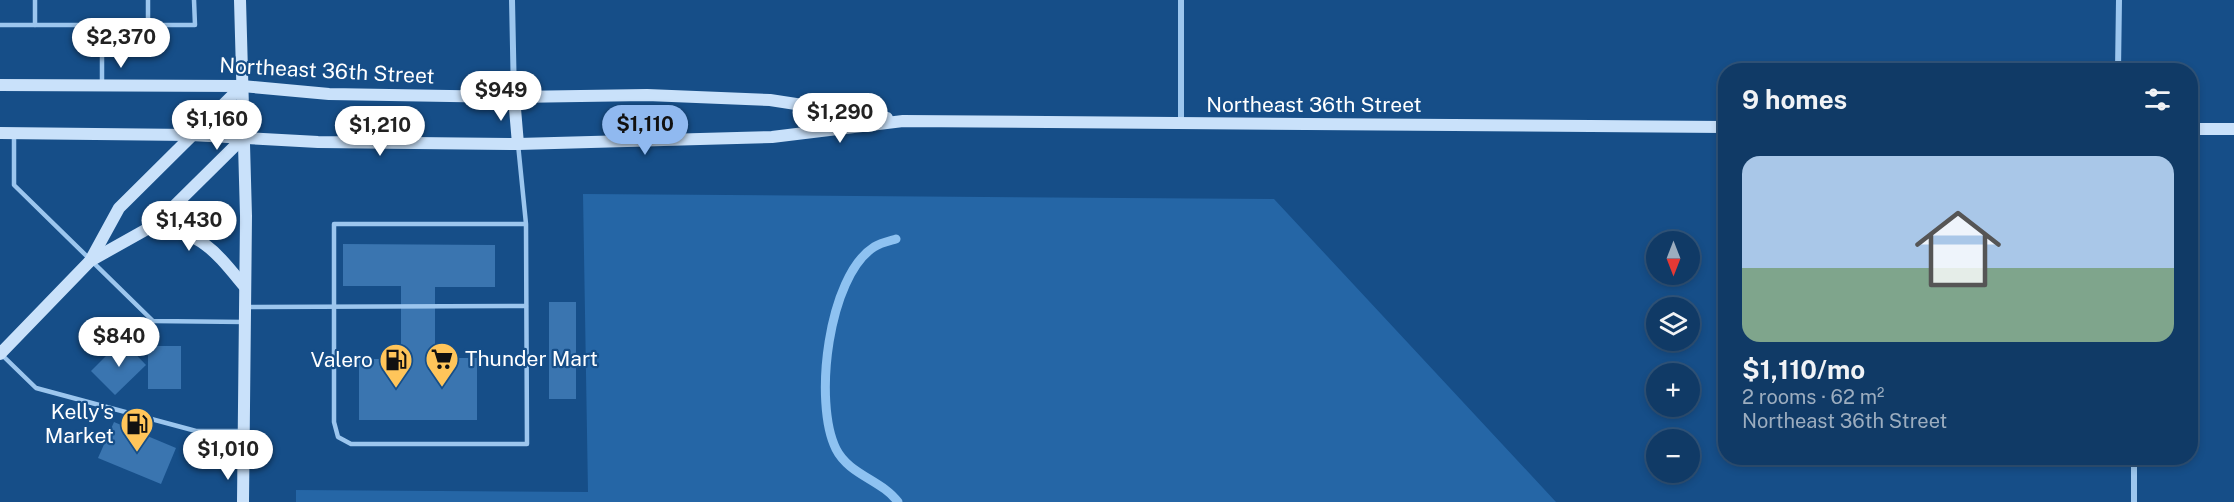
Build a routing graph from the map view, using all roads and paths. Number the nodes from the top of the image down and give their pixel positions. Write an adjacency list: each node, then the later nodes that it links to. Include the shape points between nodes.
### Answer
1 (35, 0): 9 (lane)
2 (148, 0): 11 (lane)
3 (194, 0): 11 (lane, via 195,26)
4 (240, 0): 15 (main road)
5 (512, 0): 16 (street)
6 (1181, 0): 18 (street)
7 (2119, 0): 12 (street)
8 (0, 26): 9 (lane)
9 (35, 26): 10 (lane)
10 (102, 26): 11 (lane); 13 (lane)
11 (148, 26)
12 (2118, 63)
13 (102, 84): 14 (main road, Northeast 36th Street); 15 (main road, Northeast 36th Street)
14 (0, 85)
15 (243, 86): 16 (main road, Northeast 36th Street, via 329,94); 24 (main road); 25 (main road)
16 (514, 97): 17 (main road, Northeast 36th Street, via 647,95 770,100); 26 (main road)
17 (903, 121): 18 (main road, Northeast 36th Street); 26 (main road, Northeast 36th Street, via 772,137)
18 (1181, 124): 19 (main road, Northeast 36th Street)
19 (1718, 127)
20 (2198, 129): 21 (main road)
21 (2234, 129)
22 (14, 132): 23 (main road, Northeast 36th Street); 24 (main road, Northeast 36th Street); 29 (lane, via 14,185)
23 (0, 133)
24 (191, 135): 25 (main road, Northeast 36th Street); 29 (main road, via 119,208)
25 (244, 137): 26 (main road, Northeast 36th Street, via 318,142); 27 (main road); 30 (main road)
26 (518, 144): 28 (lane)
27 (156, 224): 29 (main road); 30 (main road, via 180,230 211,246)
28 (526, 224): 31 (lane, via 334,224); 32 (lane)
29 (90, 261): 34 (lane, via 153,321); 35 (main road)
30 (245, 287): 33 (main road)
31 (334, 306): 32 (lane); 32 (lane, via 334,422 338,437 351,444 526,444); 33 (lane)
32 (526, 306)
33 (245, 307): 34 (main road)
34 (245, 322): 36 (main road)
35 (0, 353): 36 (lane, via 36,388 196,431)
36 (244, 431): 38 (main road)
37 (2134, 465): 39 (street)
38 (243, 502)
39 (2134, 502)

